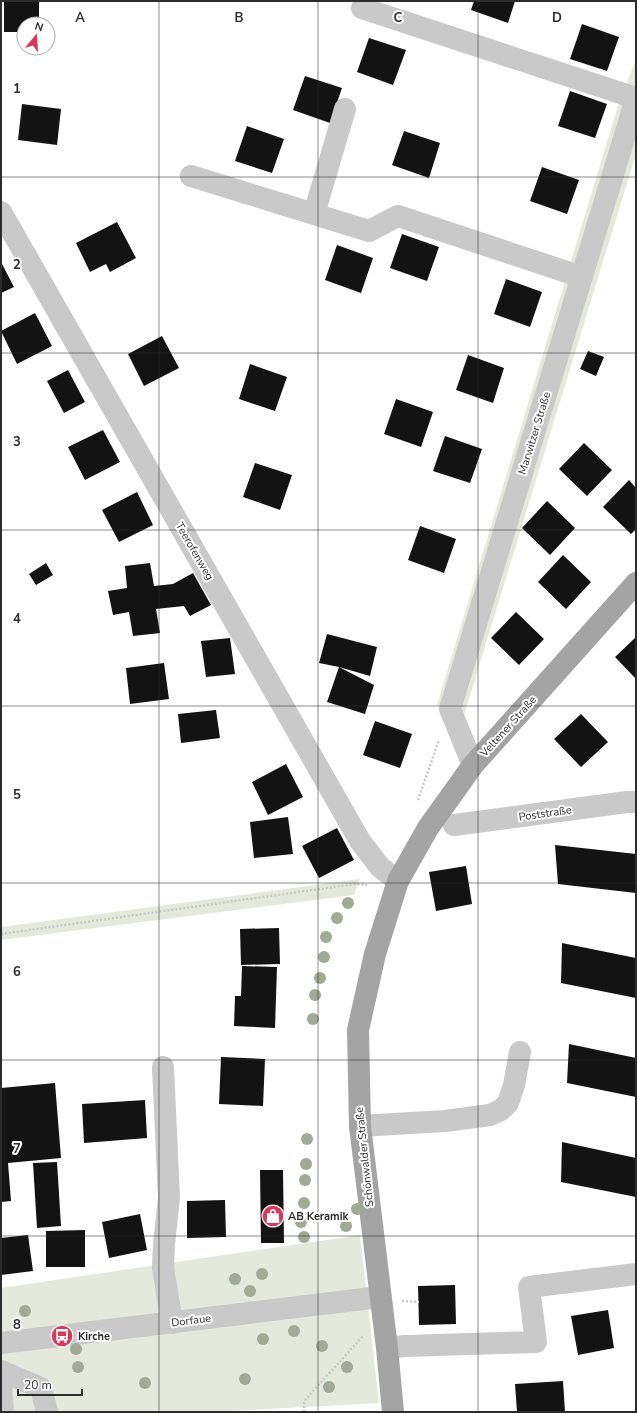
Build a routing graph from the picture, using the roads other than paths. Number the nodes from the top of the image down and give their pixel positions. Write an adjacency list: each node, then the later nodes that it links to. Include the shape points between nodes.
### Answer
1 (362, 8): 2 (street)
2 (636, 98): 7 (street, Marwitzer Straße)
3 (345, 109): 6 (street)
4 (191, 176): 6 (street)
5 (1, 212): 12 (street, Teerofenweg, via 360,841 380,866)
6 (314, 214): 7 (street, via 369,231 398,216)
7 (582, 277): 9 (street, Marwitzer Straße, via 450,709)
8 (636, 583): 9 (main road, Veltener Straße)
9 (473, 765): 12 (main road, Veltener Straße, via 428,828)
10 (636, 802): 11 (street, Poststraße)
11 (454, 825)
12 (398, 881): 15 (main road, Schönwalder Straße, via 375,954 358,1030)
13 (520, 1052): 15 (street, via 508,1104 501,1110 445,1121)
14 (163, 1067): 18 (street, via 169,1198 164,1268)
15 (360, 1126): 17 (main road, Schönwalder Straße)
16 (636, 1274): 20 (street, via 529,1287 536,1342)
17 (380, 1297): 18 (street, Dorfaue); 20 (main road, Schönwalder Straße)
18 (172, 1323): 19 (street, Dorfaue)
19 (1, 1344)
20 (387, 1348): 25 (main road, Schönwalder Straße)
21 (1, 1371): 24 (street, via 41,1388)
22 (1, 1384): 23 (street)
23 (3, 1412)
24 (47, 1412)
25 (393, 1412)

